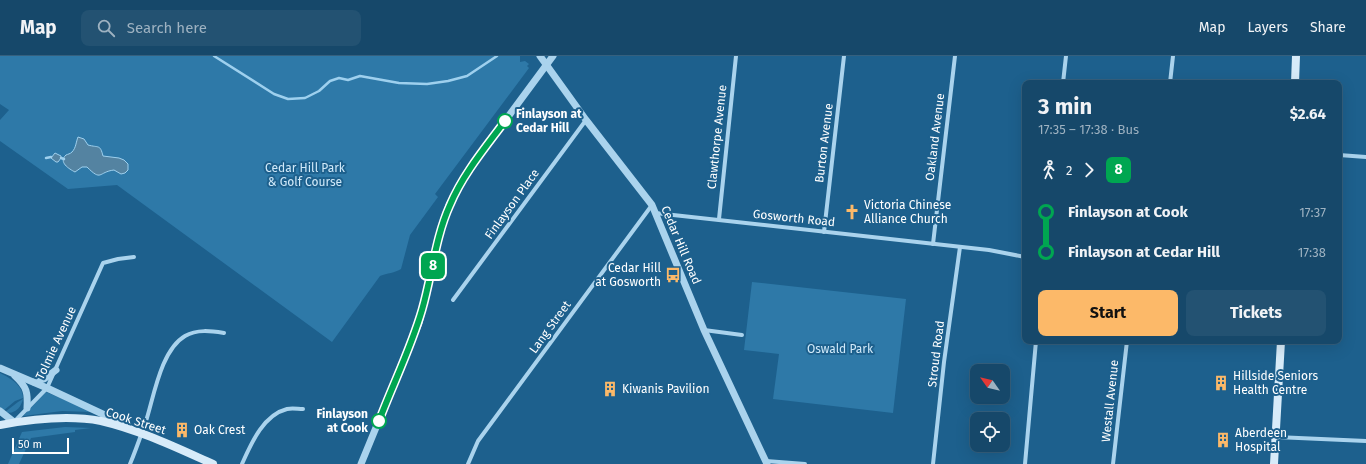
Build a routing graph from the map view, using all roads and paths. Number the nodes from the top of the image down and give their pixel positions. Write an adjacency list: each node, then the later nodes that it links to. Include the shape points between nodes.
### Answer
1 (540, 56): 9 (street, Cedar Hill Road)
2 (553, 56): 9 (street)
3 (736, 56): 18 (street, Clawthorpe Avenue)
4 (844, 56): 19 (street, Burton Avenue)
5 (955, 56): 20 (street, Oakland Avenue)
6 (1066, 56): 10 (street)
7 (1173, 56): 11 (street)
8 (1296, 56): 12 (main road)
9 (546, 65): 13 (street, Cedar Hill Road); 48 (street, via 473,165 450,205 439,236 418,323)
10 (1063, 80)
11 (1170, 80)
12 (1295, 80)
13 (586, 120): 16 (street, Cedar Hill Road); 24 (street, Finlayson Place)
14 (1342, 155): 15 (street)
15 (1366, 156)
16 (652, 205): 17 (street, Cedar Hill Road); 49 (street, Lang Street, via 478,441)
17 (655, 213): 18 (street, Gosworth Road); 25 (street, Cedar Hill Road)
18 (719, 219): 19 (street, Gosworth Road)
19 (824, 232): 20 (street, Gosworth Road)
20 (933, 244): 21 (street, Gosworth Road)
21 (960, 247): 22 (street, Gosworth Road); 51 (street, Stroud Road)
22 (1022, 256)
23 (134, 257): 32 (street, Tolmie Avenue, via 103,263)
24 (454, 300)
25 (704, 330): 27 (street); 44 (street, Cedar Hill Road)
26 (224, 333): 41 (street, via 195,331 184,336 176,344 163,363)
27 (742, 335)
28 (1036, 344): 52 (street)
29 (1127, 344): 53 (street, Westall Avenue)
30 (1281, 344): 42 (main road)
31 (0, 368): 33 (street)
32 (56, 370): 34 (street, via 44,379); 35 (street, Tolmie Avenue)
33 (12, 373): 34 (street); 36 (street, via 26,390)
34 (34, 382): 35 (street)
35 (47, 388): 36 (street, Tolmie Avenue); 41 (street)
36 (27, 408): 39 (street, Tolmie Avenue)
37 (303, 409): 47 (street, via 287,409 266,422 252,442)
38 (0, 411): 39 (street)
39 (14, 422): 40 (main road, Cook Street); 41 (main road, Cook Street, via 84,419 101,421)
40 (0, 425)
41 (142, 433): 45 (street); 46 (main road, Cook Street)
42 (1276, 436): 43 (street); 54 (main road)
43 (1366, 441)
44 (766, 462): 50 (street)
45 (130, 464)
46 (213, 464)
47 (242, 464)
48 (361, 464)
49 (468, 464)
50 (805, 464)
51 (933, 464)
52 (1025, 464)
53 (1113, 464)
54 (1274, 464)

